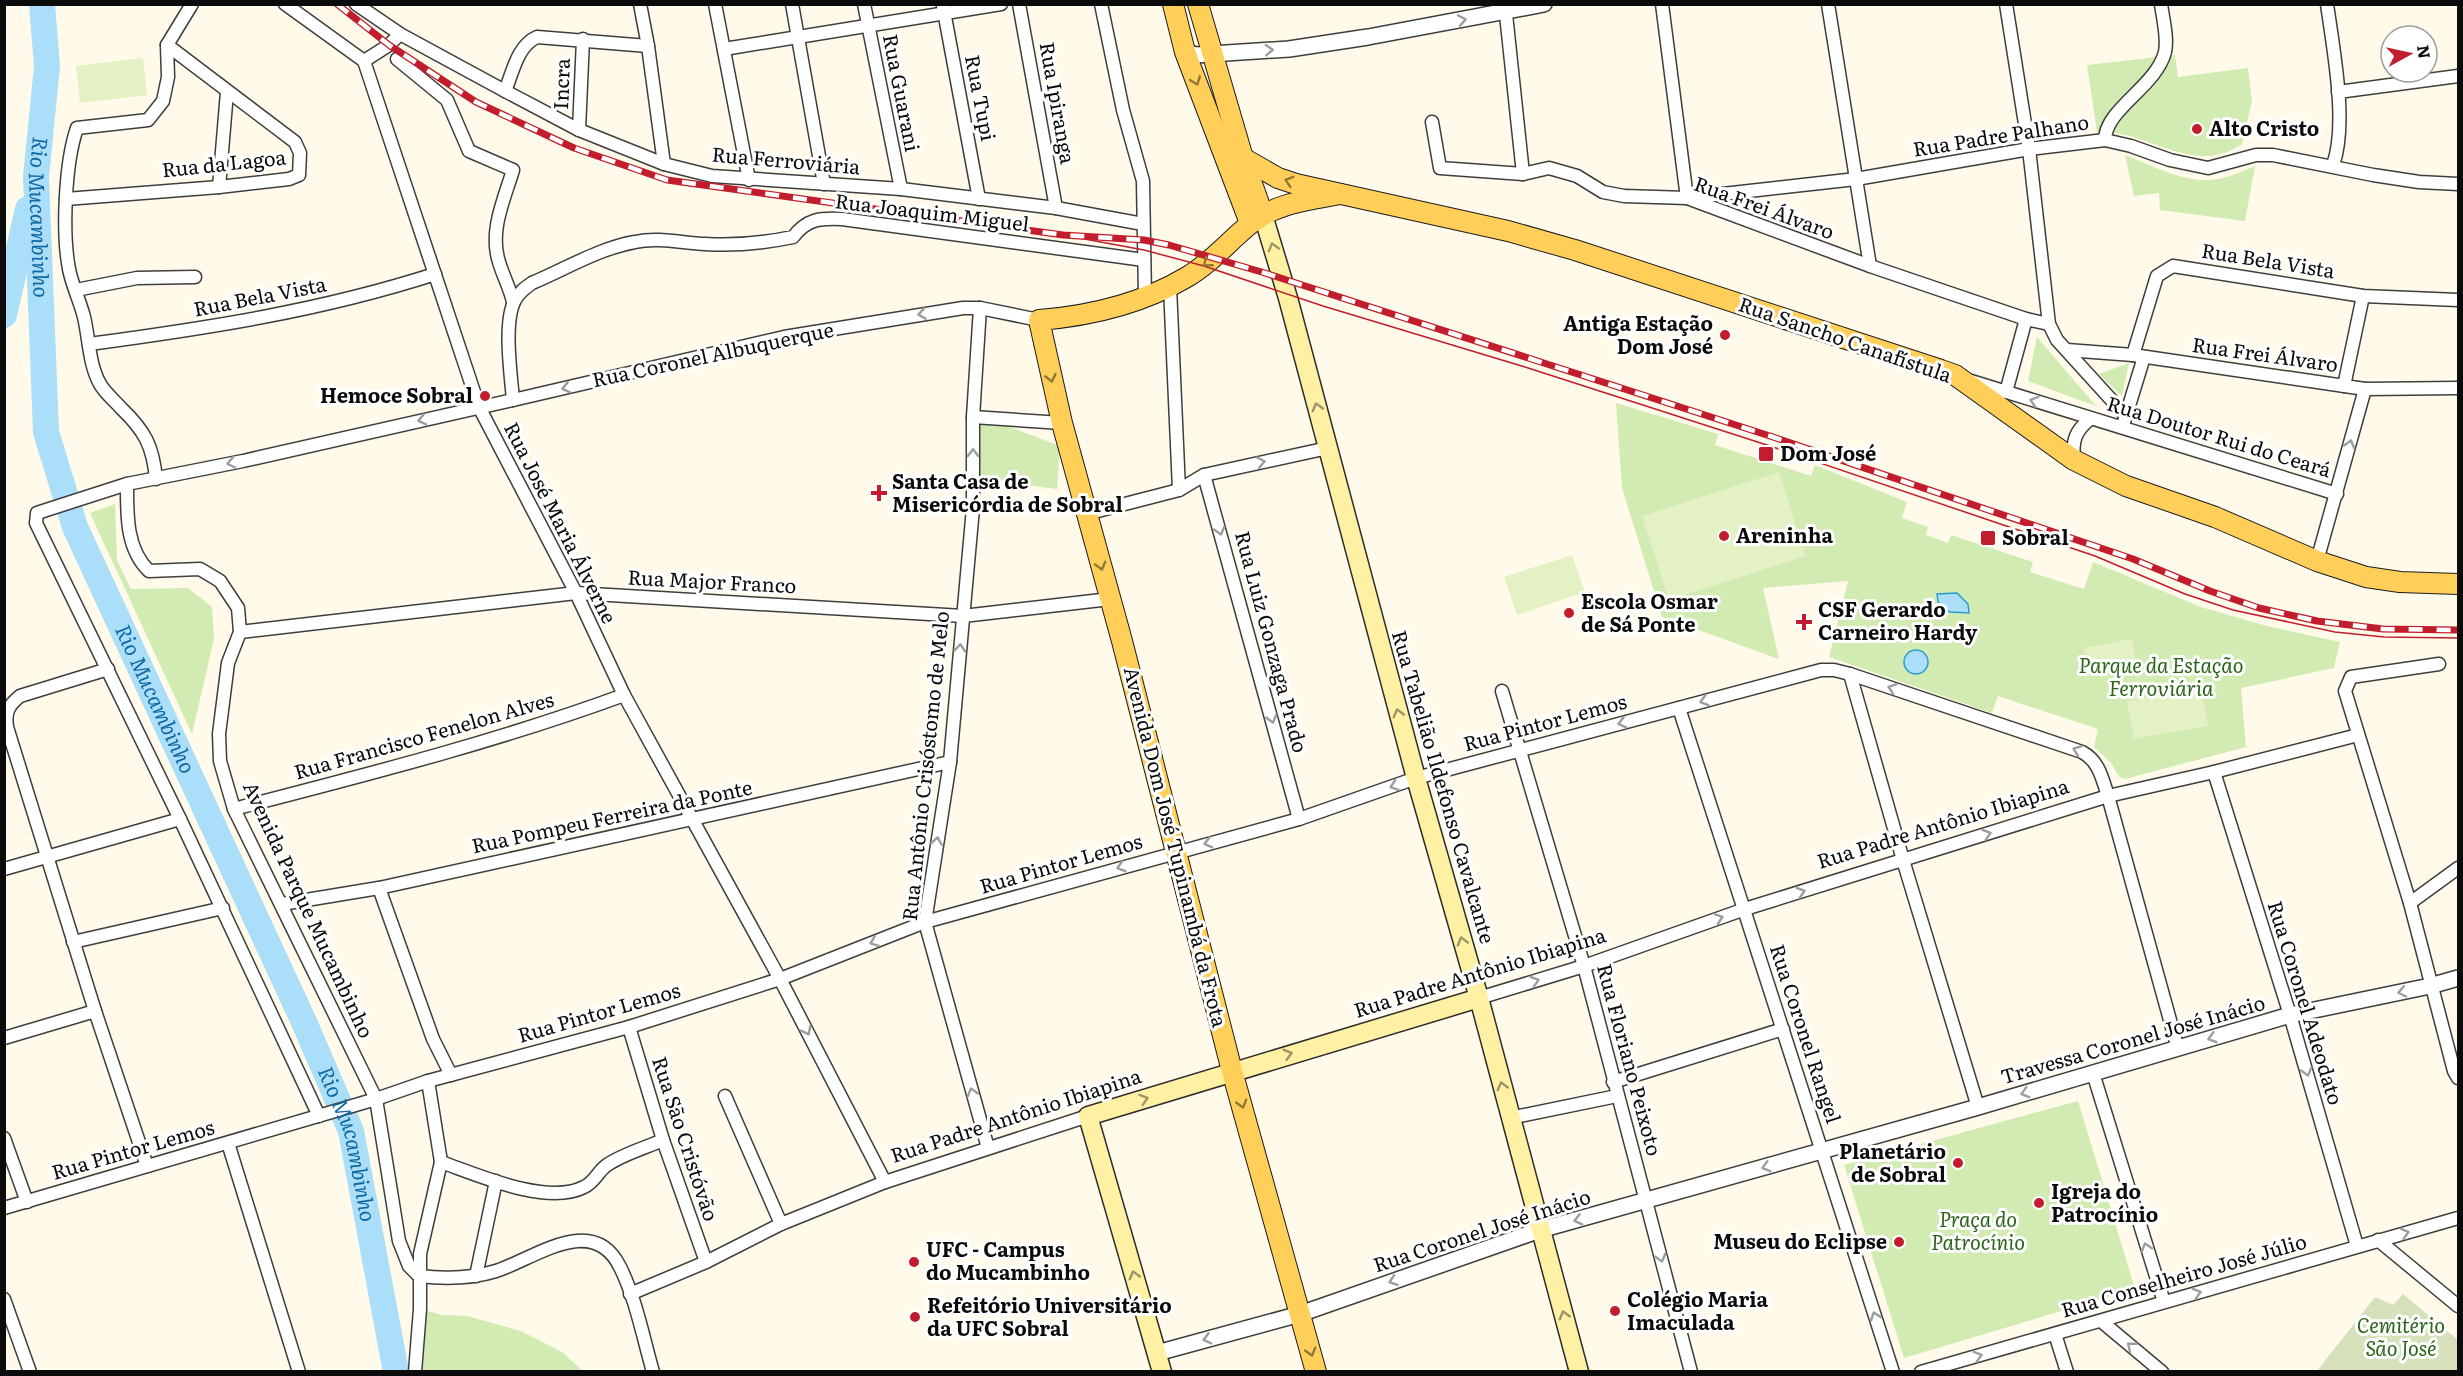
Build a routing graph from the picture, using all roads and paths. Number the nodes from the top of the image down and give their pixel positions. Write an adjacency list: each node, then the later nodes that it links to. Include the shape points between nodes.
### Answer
1 (192, 4): 25 (street)
2 (285, 4): 31 (street)
3 (356, 4): 22 (street, Rua Ferroviária)
4 (640, 4): 26 (street)
5 (715, 4): 27 (street)
6 (792, 4): 23 (street)
7 (864, 4): 21 (street, Rua Guarani)
8 (1002, 4): 19 (street)
9 (1020, 4): 54 (street, Rua Ipiranga)
10 (1101, 4): 56 (street, via 1123,110 1140,165)
11 (1173, 4): 28 (main road)
12 (1198, 4): 29 (main road)
13 (1544, 4): 20 (street)
14 (1662, 4): 51 (street)
15 (1828, 4): 44 (street)
16 (2006, 4): 39 (street)
17 (2162, 4): 38 (street, via 2165,52 2148,82 2110,122)
18 (2327, 4): 35 (street)
19 (943, 8): 21 (street); 53 (street, Rua Tupi)
20 (1505, 8): 29 (street, one-way to 20, via 1289,49); 43 (street)
21 (867, 25): 23 (street); 49 (street, Rua Guarani)
22 (400, 34): 31 (street); 34 (street, Rua Ferroviária)
23 (799, 38): 27 (street); 46 (street)
24 (583, 39): 26 (street); 34 (street, via 537,36 528,41); 37 (street, Incra)
25 (167, 45): 33 (street, Rua da Lagoa); 52 (street, via 168,77 163,100 148,120 77,128 69,158)
26 (648, 46): 41 (street)
27 (724, 50): 45 (street)
28 (1185, 52): 29 (street); 55 (main road, one-way to 55)
29 (1211, 53): 40 (main road)
30 (397, 58): 66 (street, via 447,100 469,151 513,170 495,243)
31 (363, 61): 59 (street, Rua José Maria Álverne)
32 (2458, 76): 35 (street)
33 (227, 92): 48 (street); 48 (street, Rua da Lagoa, via 295,142 301,164 299,175 289,179)
34 (505, 92): 37 (street, Rua Ferroviária)
35 (2338, 92): 42 (street, via 2338,152)
36 (1432, 122): 43 (street, Rua Frei Álvaro, via 1440,168)
37 (579, 130): 41 (street, Rua Ferroviária)
38 (2105, 140): 39 (street, Rua Padre Palhano); 42 (street, Rua Padre Palhano, via 2208,168 2256,155)
39 (2029, 149): 44 (street, Rua Padre Palhano); 70 (street)
40 (1243, 158): 50 (main road, Rua Sancho Canafístula, one-way to 40, via 1278,178); 55 (main road)
41 (664, 164): 45 (street, Rua Ferroviária)
42 (2333, 165): 47 (street, Rua Padre Palhano, via 2419,182)
43 (1523, 174): 51 (street, Rua Frei Álvaro, via 1549,168 1577,176 1603,192)
44 (1856, 178): 51 (street, Rua Padre Palhano); 58 (street)
45 (749, 180): 46 (street, Rua Ferroviária)
46 (824, 184): 49 (street, Rua Ferroviária)
47 (2458, 184)
48 (219, 187): 52 (street, Rua da Lagoa)
49 (901, 189): 53 (street, Rua Ferroviária)
50 (1340, 194): 55 (main road, via 1282,206); 74 (main road, Rua Sancho Canafístula, via 1575,250)
51 (1687, 198): 58 (street, Rua Frei Álvaro)
52 (66, 199): 62 (street, via 67,261)
53 (979, 199): 54 (street, Rua Ferroviária)
54 (1056, 208): 56 (street, Rua Ferroviária)
55 (1257, 219): 61 (main road, Rua Coronel Albuquerque, one-way to 61, via 1204,266); 85 (main road, Rua Tabelião Ildefonso Cavalcante, one-way to 55)
56 (1143, 224): 57 (street)
57 (1144, 260): 64 (street); 66 (street, Rua Joaquim Miguel, via 826,218 802,225 793,237 761,243 654,240 617,246 532,283)
58 (1870, 266): 68 (street, Rua Frei Álvaro)
59 (435, 274): 71 (street, Rua Bela Vista, via 312,309); 80 (street, Rua José Maria Álverne)
60 (195, 277): 62 (street, via 137,278)
61 (1170, 287): 64 (main road, Rua Coronel Albuquerque); 90 (street)
62 (76, 290): 71 (street)
63 (2363, 296): 65 (street, Rua Bela Vista); 73 (street, Rua Bela Vista, via 2173,266 2157,276); 75 (street)
64 (1145, 297): 69 (main road, Rua Coronel Albuquerque, via 1076,317)
65 (2458, 300)
66 (513, 302): 79 (street, via 509,337)
67 (980, 308): 69 (street, Rua Coronel Albuquerque); 79 (street, Rua Coronel Albuquerque, one-way to 79, via 784,337); 81 (street, Rua Antônio Crisóstomo de Melo)
68 (2026, 319): 70 (street, Rua Frei Álvaro); 78 (street)
69 (1040, 320): 84 (main road, Avenida Dom José Tupinambá da Frota, one-way to 84)
70 (2049, 324): 72 (street)
71 (89, 344): 88 (street, via 98,382 148,439)
72 (2067, 350): 73 (street, Rua Frei Álvaro); 83 (street)
73 (2139, 356): 75 (street, Rua Frei Álvaro); 83 (street, Rua Bela Vista)
74 (1955, 375): 78 (street, Rua Doutor Rui do Ceará); 86 (main road, Rua Sancho Canafístula)
75 (2344, 386): 77 (street, Rua Frei Álvaro)
76 (2458, 388): 77 (street, Rua Frei Álvaro)
77 (2365, 389): 91 (street, one-way to 77)
78 (2006, 392): 82 (street, Rua Doutor Rui do Ceará, one-way to 78)
79 (513, 400): 80 (street, Rua Coronel Albuquerque)
80 (478, 407): 88 (street, Rua Coronel Albuquerque, one-way to 88); 95 (street, Rua José Maria Álverne)
81 (973, 417): 84 (street); 97 (street, Rua Antônio Crisóstomo de Melo, one-way to 81, via 972,508)
82 (2090, 418): 83 (street, Rua Doutor Rui do Ceará); 86 (street, Rua Doutor Rui do Ceará, via 2075,435)
83 (2124, 422): 91 (street, Rua Doutor Rui do Ceará)
84 (1062, 423): 92 (main road, Avenida Dom José Tupinambá da Frota)
85 (1328, 448): 87 (street, one-way to 85); 109 (main road, Rua Tabelião Ildefonso Cavalcante, one-way to 85)
86 (2074, 460): 93 (main road, Rua Sancho Canafístula, via 2126,486 2215,516)
87 (1204, 475): 90 (street); 114 (street, Rua Luiz Gonzaga Prado, one-way to 114)
88 (156, 479): 89 (street, Rua Coronel Albuquerque)
89 (127, 484): 98 (street, via 130,538 142,565 149,571 200,569 213,576 238,608); 100 (street, Rua Coronel Albuquerque, via 40,510 36,515 36,523)
90 (1179, 490): 92 (street)
91 (2337, 494): 93 (street)
92 (1086, 514): 96 (main road, Avenida Dom José Tupinambá da Frota, one-way to 96)
93 (2317, 561): 94 (main road, Rua Sancho Canafístula, via 2366,577)
94 (2458, 584)
95 (576, 593): 97 (street, Rua Major Franco); 98 (street, Rua Major Franco); 103 (street, Rua José Maria Álverne)
96 (1110, 599): 97 (street, Rua Major Franco); 115 (main road, Avenida Dom José Tupinambá da Frota)
97 (963, 616): 107 (street, Rua Antônio Crisóstomo de Melo, one-way to 97)
98 (240, 632): 111 (street, Avenida Parque Mucambinho, via 228,663 219,734 220,761)
99 (2439, 664): 105 (street, via 2351,677 2345,691)
100 (108, 669): 112 (street); 116 (street, via 20,696 5,714)
101 (1850, 674): 104 (street, Rua Pintor Lemos, one-way to 104, via 1834,670 1807,672); 110 (street, Rua Pintor Lemos, one-way to 101, via 2097,765 2082,752); 117 (street)
102 (1502, 691): 106 (street, Rua Floriano Peixoto)
103 (624, 695): 111 (street, Rua Francisco Fenelon Alves, via 436,756); 113 (street, Rua José Maria Álverne)
104 (1679, 708): 106 (street, Rua Pintor Lemos, one-way to 106); 124 (street, Rua Coronel Rangel)
105 (2358, 735): 108 (street, Rua Padre Antônio Ibiapina); 121 (street)
106 (1520, 750): 109 (street, Rua Pintor Lemos); 127 (street, Rua Floriano Peixoto)
107 (950, 762): 113 (street, Rua Pompeu Ferreira da Ponte); 125 (street, Rua Antônio Crisóstomo de Melo, one-way to 107)
108 (2214, 772): 110 (street, Rua Padre Antônio Ibiapina); 133 (street, Rua Coronel Adeodato)
109 (1416, 778): 114 (street, Rua Pintor Lemos, one-way to 114); 131 (main road, Rua Tabelião Ildefonso Cavalcante, one-way to 109)
110 (2108, 796): 117 (street, Rua Padre Antônio Ibiapina, one-way to 110); 137 (street, Rua Pintor Lemos)
111 (234, 809): 122 (street, Avenida Parque Mucambinho)
112 (180, 819): 116 (street); 123 (street)
113 (693, 819): 120 (street, Rua Pompeu Ferreira da Ponte); 129 (street, Rua José Maria Álverne)
114 (1299, 819): 115 (street, Rua Pintor Lemos, one-way to 115)
115 (1177, 851): 125 (street, Rua Pintor Lemos, one-way to 125); 138 (main road, Avenida Dom José Tupinambá da Frota)
116 (47, 856): 119 (street); 126 (street)
117 (1903, 860): 124 (street, Rua Padre Antônio Ibiapina, one-way to 117); 147 (street)
118 (2458, 868): 121 (street)
119 (4, 870)
120 (379, 888): 122 (street, Rua Pompeu Ferreira da Ponte); 140 (street, via 433,1039)
121 (2410, 903): 130 (street)
122 (282, 904): 146 (street, Avenida Parque Mucambinho)
123 (223, 908): 126 (street); 148 (street)
124 (1745, 909): 127 (street, Rua Padre Antônio Ibiapina, one-way to 124); 135 (street, Rua Coronel Rangel)
125 (925, 922): 129 (street, Rua Pintor Lemos, one-way to 129); 154 (street, Rua Antônio Crisóstomo de Melo, one-way to 125)
126 (73, 942): 132 (street)
127 (1584, 966): 131 (street, Rua Padre Antônio Ibiapina, one-way to 127); 143 (street, Rua Floriano Peixoto)
128 (2458, 978): 130 (street, Travessa Coronel José Inácio)
129 (780, 979): 134 (street, Rua Pintor Lemos); 159 (street, Rua José Maria Álverne, one-way to 159)
130 (2430, 986): 133 (street, Travessa Coronel José Inácio, one-way to 133); 141 (street)
131 (1479, 998): 138 (main road, Rua Padre Antônio Ibiapina, one-way to 131); 150 (main road, Rua Tabelião Ildefonso Cavalcante, one-way to 131)
132 (95, 1011): 136 (street); 157 (street)
133 (2290, 1016): 137 (street, Travessa Coronel José Inácio, one-way to 137); 167 (street, Rua Coronel Adeodato, one-way to 167)
134 (629, 1027): 140 (street, Rua Pintor Lemos); 152 (street, Rua São Cristóvão)
135 (1783, 1029): 143 (street); 155 (street, Rua Coronel Rangel)
136 (4, 1038)
137 (2178, 1049): 139 (street, Travessa Coronel José Inácio)
138 (1232, 1071): 149 (main road, Rua Padre Antônio Ibiapina, one-way to 138); 175 (main road, Avenida Dom José Tupinambá da Frota, one-way to 175)
139 (2093, 1073): 147 (street, Travessa Coronel José Inácio, one-way to 147); 173 (street, one-way to 139)
140 (451, 1075): 142 (street, Rua Pintor Lemos)
141 (2458, 1078)
142 (428, 1081): 146 (street, Rua Pintor Lemos); 156 (street)
143 (1613, 1082): 145 (street, Rua Floriano Peixoto)
144 (725, 1096): 164 (street)
145 (1617, 1096): 150 (street); 161 (street, Rua Floriano Peixoto)
146 (376, 1099): 148 (street, Rua Pintor Lemos); 169 (street, Avenida Parque Mucambinho, via 399,1241 409,1266)
147 (1978, 1107): 155 (street, Travessa Coronel José Inácio)
148 (322, 1115): 153 (street, Rua Pintor Lemos)
149 (1088, 1116): 154 (street, Rua Padre Antônio Ibiapina); 179 (main road, one-way to 149)
150 (1510, 1118): 165 (main road, Rua Tabelião Ildefonso Cavalcante)
151 (4, 1138): 160 (street)
152 (663, 1140): 158 (street, via 606,1165 595,1180 573,1192 546,1193); 168 (street, Rua São Cristóvão)
153 (228, 1143): 157 (street, Rua Pintor Lemos); 181 (street)
154 (988, 1148): 159 (street, Rua Padre Antônio Ibiapina)
155 (1822, 1151): 161 (street, Rua Coronel José Inácio, one-way to 161); 188 (street, Rua Coronel Rangel, one-way to 155)
156 (441, 1162): 158 (street); 169 (street, via 420,1254)
157 (147, 1166): 160 (street, Rua Pintor Lemos)
158 (496, 1181): 170 (street)
159 (885, 1182): 164 (street, Rua Padre Antônio Ibiapina)
160 (27, 1202): 162 (street, Rua Pintor Lemos)
161 (1646, 1202): 165 (street, Rua Coronel José Inácio, one-way to 165); 187 (street, Rua Floriano Peixoto, one-way to 187)
162 (4, 1208)
163 (2458, 1218): 166 (street, Rua Conselheiro José Júlio, one-way to 163)
164 (781, 1224): 168 (street, Rua Padre Antônio Ibiapina)
165 (1540, 1230): 175 (street, Rua Coronel José Inácio, one-way to 175); 186 (main road, Rua Tabelião Ildefonso Cavalcante, one-way to 165)
166 (2378, 1240): 167 (street, Rua Conselheiro José Júlio); 174 (street)
167 (2357, 1246): 173 (street, Rua Conselheiro José Júlio, one-way to 167)
168 (706, 1262): 171 (street, Rua Padre Antônio Ibiapina)
169 (419, 1276): 170 (street); 182 (street)
170 (476, 1276): 171 (street, via 579,1239 607,1251 620,1266)
171 (630, 1294): 183 (street)
172 (4, 1299): 176 (street)
173 (2164, 1302): 177 (street, Rua Conselheiro José Júlio)
174 (2458, 1306)
175 (1300, 1314): 179 (street, Rua Coronel José Inácio, one-way to 179); 185 (main road, Avenida Dom José Tupinambá da Frota, one-way to 185)
176 (7, 1315): 180 (street)
177 (2100, 1321): 178 (street, Rua Conselheiro José Júlio); 191 (street, one-way to 177)
178 (2055, 1335): 189 (street, Rua Conselheiro José Júlio, one-way to 178); 190 (street)
179 (1156, 1353): 184 (main road)
180 (30, 1371)
181 (300, 1371)
182 (415, 1371)
183 (653, 1371)
184 (1162, 1371)
185 (1316, 1371)
186 (1579, 1371)
187 (1691, 1371)
188 (1893, 1371)
189 (1921, 1371)
190 (2067, 1371)
191 (2162, 1371)

